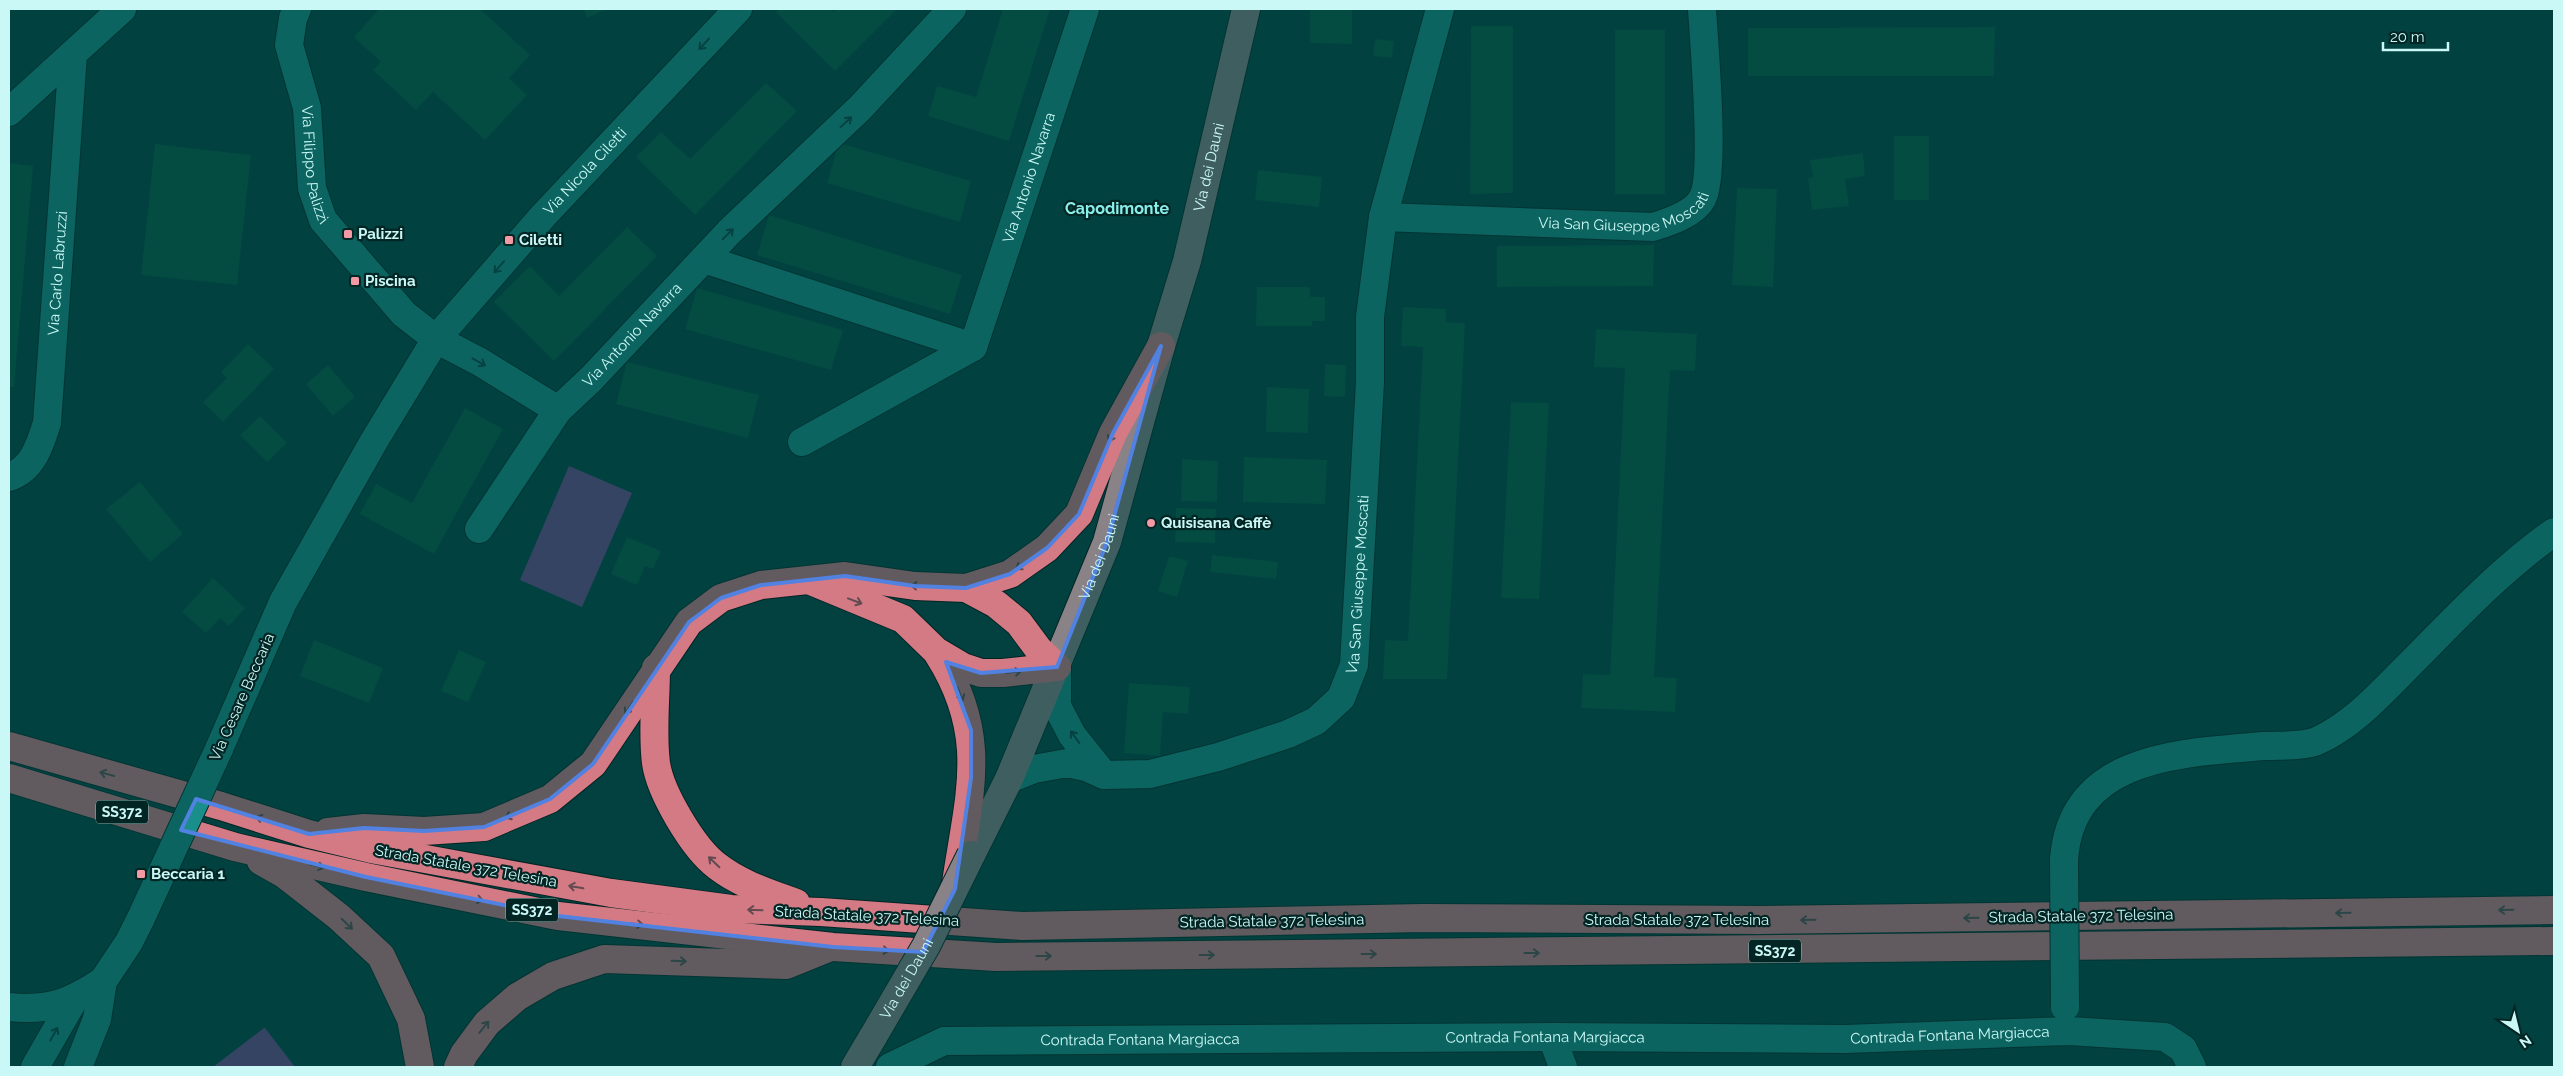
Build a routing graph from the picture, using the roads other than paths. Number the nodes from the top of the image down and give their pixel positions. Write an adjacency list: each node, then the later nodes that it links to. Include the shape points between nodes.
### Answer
1 (122, 9): 9 (street)
2 (297, 9): 13 (street, Via Filippo Palizzi, via 292,18 289,45 307,108 312,188 323,220 404,314)
3 (738, 9): 13 (street, Via Nicola Ciletti, one-way to 13, via 543,216)
4 (952, 9): 12 (street, Via Antonio Navarra, one-way to 4, via 860,108)
5 (1085, 9): 15 (street, Via Antonio Navarra)
6 (1440, 9): 11 (street, Via San Giuseppe Moscati)
7 (1702, 9): 11 (street, Via San Giuseppe Moscati, via 1709,170 1702,199 1682,217 1654,227)
8 (1245, 11): 14 (main road, Via dei Dauni, via 1187,261)
9 (73, 54): 10 (street); 18 (street, Via Carlo Labruzzi, via 47,423 36,456 17,474)
10 (9, 112)
11 (1383, 217): 27 (street, Via San Giuseppe Moscati, via 1370,317 1370,382 1354,665 1341,698 1316,721 1288,734 1218,757 1150,774)
12 (704, 259): 15 (street); 16 (street, Via Antonio Navarra, via 592,379)
13 (436, 339): 16 (street, one-way to 16); 37 (street, Via Cesare Beccaria, bridge, via 283,602 141,918)
14 (1161, 346): 22 (highway, one-way to 22, via 1113,433 1078,514 1047,548 1010,574); 24 (main road, Via dei Dauni, via 1107,542)
15 (973, 347): 17 (street)
16 (558, 410): 19 (street, Via Antonio Navarra)
17 (802, 442)
18 (9, 477)
19 (479, 529)
20 (2554, 532): 40 (street, bridge, via 2502,572 2344,726 2315,741 2172,754 2129,768 2093,792 2075,815 2065,843)
21 (811, 581): 22 (highway, one-way to 21, via 915,586 845,576); 23 (highway, one-way to 23, via 903,620); 25 (highway, via 761,585 721,598 689,622)
22 (966, 588): 24 (highway, via 996,604 1018,623)
23 (936, 651): 24 (highway, one-way to 24, via 963,667 981,673); 32 (highway, one-way to 32, via 960,694 972,746 971,778)
24 (1057, 667): 27 (street, one-way to 24, via 1072,735 1057,706); 29 (main road, Via dei Dauni)
25 (656, 668): 30 (highway, one-way to 30, via 593,764 550,799 484,827 424,831 364,828); 34 (highway, one-way to 25, via 759,890 716,866 687,832 669,801 656,764)
26 (9, 746): 30 (highway, Strada Statale 372 Telesina / SS372, one-way to 26)
27 (1104, 775): 29 (street, Via San Giuseppe Moscati, via 1067,763 1034,769)
28 (9, 778): 31 (highway, Strada Statale 372 Telesina / SS372)
29 (1009, 779): 32 (main road, Via dei Dauni, bridge)
30 (309, 834): 34 (highway, Strada Statale 372 Telesina / SS372, one-way to 30, via 730,909 610,893 371,849)
31 (235, 847): 36 (highway, Strada Statale 372 Telesina / SS372, one-way to 36, via 558,916); 44 (highway, one-way to 44, via 284,874 340,917 381,956 411,1019)
32 (956, 889): 46 (main road, Via dei Dauni, bridge)
33 (2554, 910): 34 (highway, Strada Statale 372 Telesina / SS372, one-way to 34, via 1760,920 1422,918 1022,926)
34 (821, 912)
35 (2554, 941): 36 (highway, Strada Statale 372 Telesina / SS372, one-way to 35, via 1006,957)
36 (833, 947): 45 (highway, one-way to 36, via 487,1022 517,997 553,976 604,959 786,965)
37 (103, 981): 38 (street); 43 (street, Via Cesare Beccaria, via 97,1019)
38 (73, 1001): 39 (street, via 44,1008); 42 (street, one-way to 38)
39 (9, 1007)
40 (2067, 1019): 41 (street, Contrada Fontana Margiacca, via 1845,1039); 49 (street, Contrada Fontana Margiacca, via 2165,1037 2183,1049)
41 (1552, 1037): 47 (street, Contrada Fontana Margiacca, via 944,1041); 48 (street)
42 (35, 1067)
43 (78, 1067)
44 (420, 1067)
45 (458, 1067)
46 (855, 1067)
47 (890, 1067)
48 (1564, 1067)
49 (2192, 1067)

